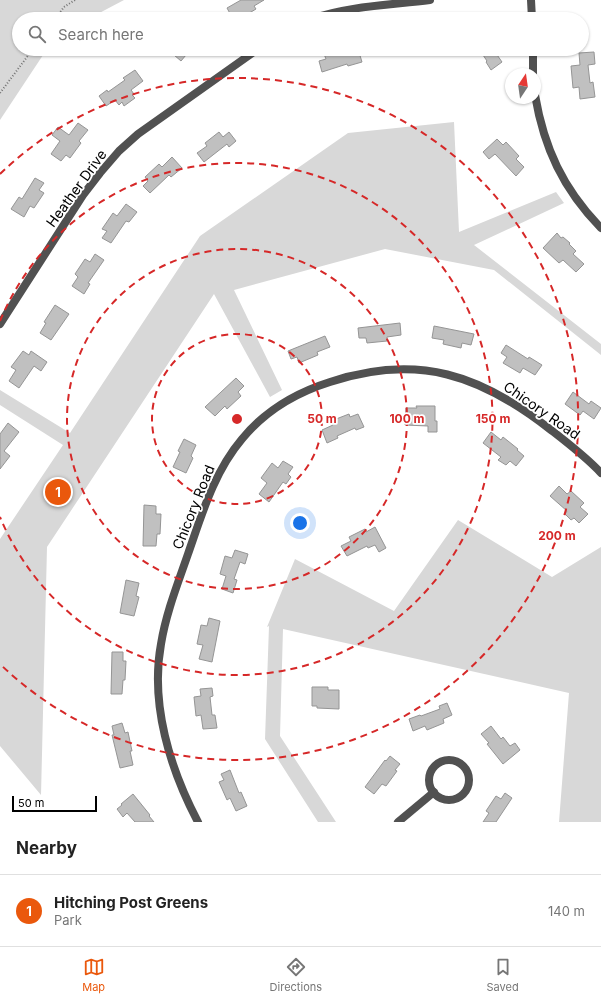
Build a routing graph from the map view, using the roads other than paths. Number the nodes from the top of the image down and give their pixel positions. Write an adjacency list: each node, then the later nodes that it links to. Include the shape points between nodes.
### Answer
1 (430, 0): 3 (street)
2 (531, 0): 4 (street)
3 (335, 12)
4 (532, 12)
5 (248, 56): 10 (street, Heather Drive, via 138,134 119,151 83,194)
6 (533, 56): 7 (street)
7 (533, 68)
8 (537, 104): 9 (street, via 544,136 556,165 574,197)
9 (601, 228)
10 (0, 324)
11 (601, 473): 13 (street, Chicory Road, via 570,445 492,390 463,378 436,372 406,369 346,376 293,396 255,424 226,460 206,503 169,609 160,646 158,688 164,730 178,779)
12 (434, 792): 12 (street, via 430,779 432,770 438,764 451,760 460,763 466,769 469,784 461,796 447,799); 14 (street)
13 (198, 822)
14 (398, 822)

